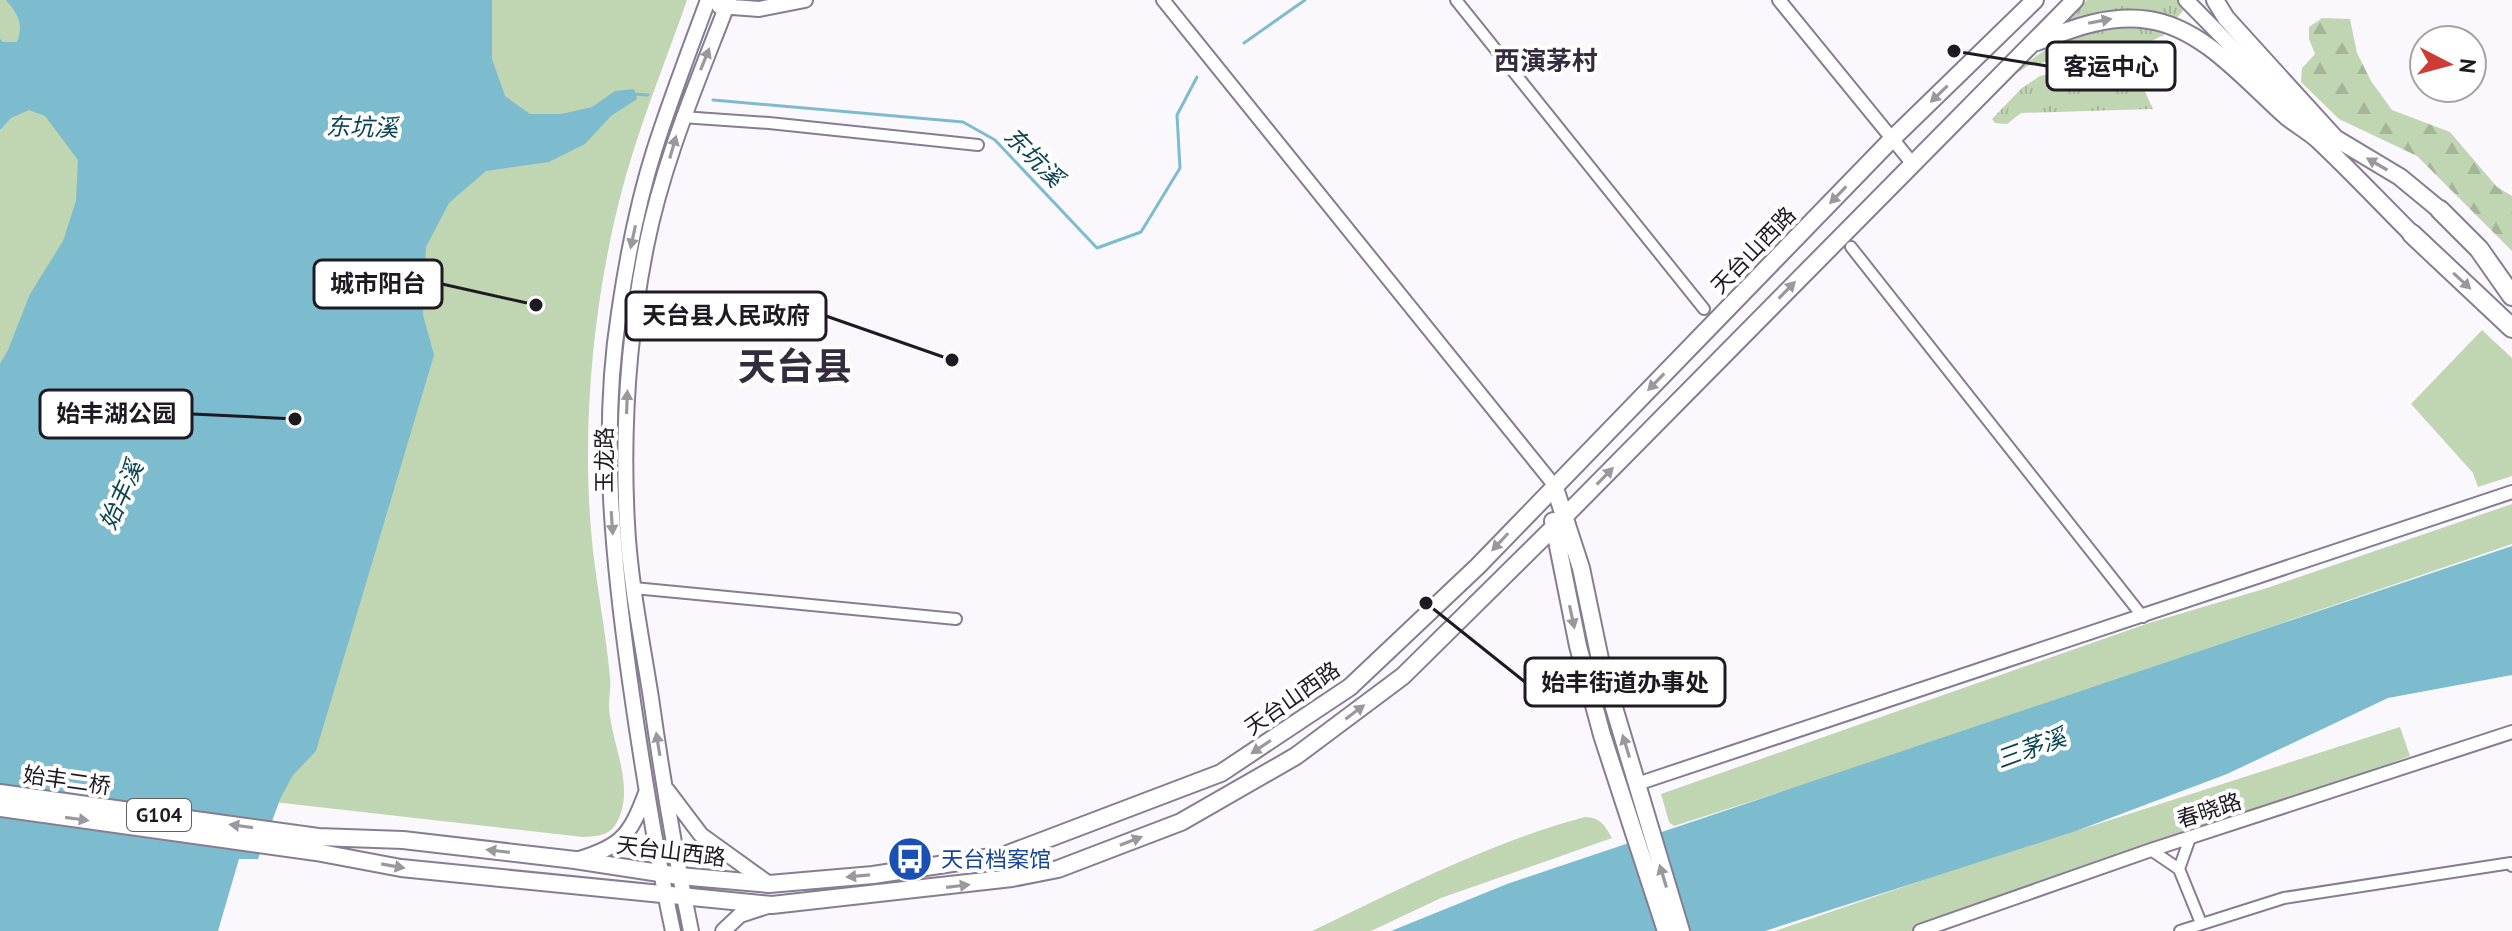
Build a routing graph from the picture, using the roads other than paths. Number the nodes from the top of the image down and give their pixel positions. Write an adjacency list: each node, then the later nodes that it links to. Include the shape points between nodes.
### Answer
1 (805, 0): 9 (main road, via 759,9)
2 (1163, 0): 23 (street)
3 (1456, 0): 21 (street)
4 (1779, 0): 14 (street)
5 (2035, 0): 14 (main road, 天台山西路, one-way to 14)
6 (2075, 0): 11 (main road, 天台山西路)
7 (2186, 0): 10 (main road)
8 (707, 1): 9 (main road); 37 (main road, 玉龙路, one-way to 37, via 654,150 618,316 612,378 615,573)
9 (727, 4): 12 (main road, 玉龙路, one-way to 9)
10 (2209, 6): 13 (main road, via 2234,41); 13 (main road, via 2302,99)
11 (2029, 45): 13 (main road, one-way to 13, via 2081,25 2117,18 2151,20 2227,60 2289,118); 16 (main road, 天台山西路)
12 (682, 117): 15 (street); 27 (main road, 玉龙路, one-way to 12, via 625,463 634,314)
13 (2319, 131): 17 (main road, one-way to 13, via 2400,177); 18 (main road)
14 (1892, 139): 16 (street); 23 (main road, 天台山西路, one-way to 23)
15 (978, 145)
16 (1912, 163): 25 (main road, 天台山西路, one-way to 16)
17 (2440, 210): 20 (highway, via 2479,249)
18 (2412, 234): 22 (highway, one-way to 22)
19 (1851, 247): 28 (street)
20 (2512, 296)
21 (1704, 309)
22 (2512, 328)
23 (1554, 485): 25 (main road); 26 (main road); 30 (main road, 天台山西路, one-way to 30)
24 (2512, 492): 28 (street)
25 (1565, 516): 26 (main road, 天台山西路); 34 (main road, one-way to 25)
26 (1552, 528): 31 (main road, 天台山西路); 40 (main road, one-way to 40, via 1602,735)
27 (634, 588): 29 (street); 35 (main road, 玉龙路, one-way to 27)
28 (2143, 617): 34 (street)
29 (956, 619)
30 (1393, 646): 31 (main road); 33 (main road, 天台山西路, one-way to 33, via 1350,687)
31 (1412, 667): 38 (main road, 天台山西路, one-way to 31, via 1296,756)
32 (2512, 732): 41 (street, 春晓路)
33 (1221, 773): 38 (main road); 49 (main road, 天台山西路, one-way to 49, via 1005,855)
34 (1637, 784): 40 (main road)
35 (664, 785): 48 (main road, 玉龙路); 49 (main road, via 701,835)
36 (0, 793): 42 (main road, 始丰二桥 / G104, one-way to 36)
37 (646, 793): 44 (main road, via 626,836); 47 (main road, 玉龙路)
38 (1230, 794): 52 (main road, 天台山西路, one-way to 38, via 952,887 1058,869 1181,822)
39 (0, 808): 42 (main road, 始丰二桥 / G104, one-way to 42)
40 (1639, 823): 57 (main road); 58 (main road, one-way to 40)
41 (2190, 838): 43 (street, 春晓路); 46 (street)
42 (317, 844): 44 (main road, 天台山西路, one-way to 42, via 403,840); 50 (main road, 天台山西路, one-way to 50, via 401,868)
43 (2151, 850): 46 (street); 59 (street, 春晓路)
44 (575, 860): 47 (main road, 天台山西路)
45 (2512, 866): 53 (street, via 2284,898)
46 (2179, 869): 53 (street)
47 (659, 872): 48 (main road, 天台山西路); 50 (main road, 玉龙路)
48 (679, 876): 49 (main road, 天台山西路); 51 (main road, 玉龙路)
49 (769, 884)
50 (665, 892): 51 (main road, 天台山西路); 54 (main road, 玉龙路)
51 (684, 897): 52 (main road, 天台山西路); 55 (main road, 玉龙路)
52 (772, 905): 56 (main road, via 740,915)
53 (2201, 923): 60 (street)
54 (673, 931)
55 (691, 931)
56 (723, 931)
57 (1666, 931)
58 (1681, 931)
59 (1920, 931)
60 (2180, 931)

